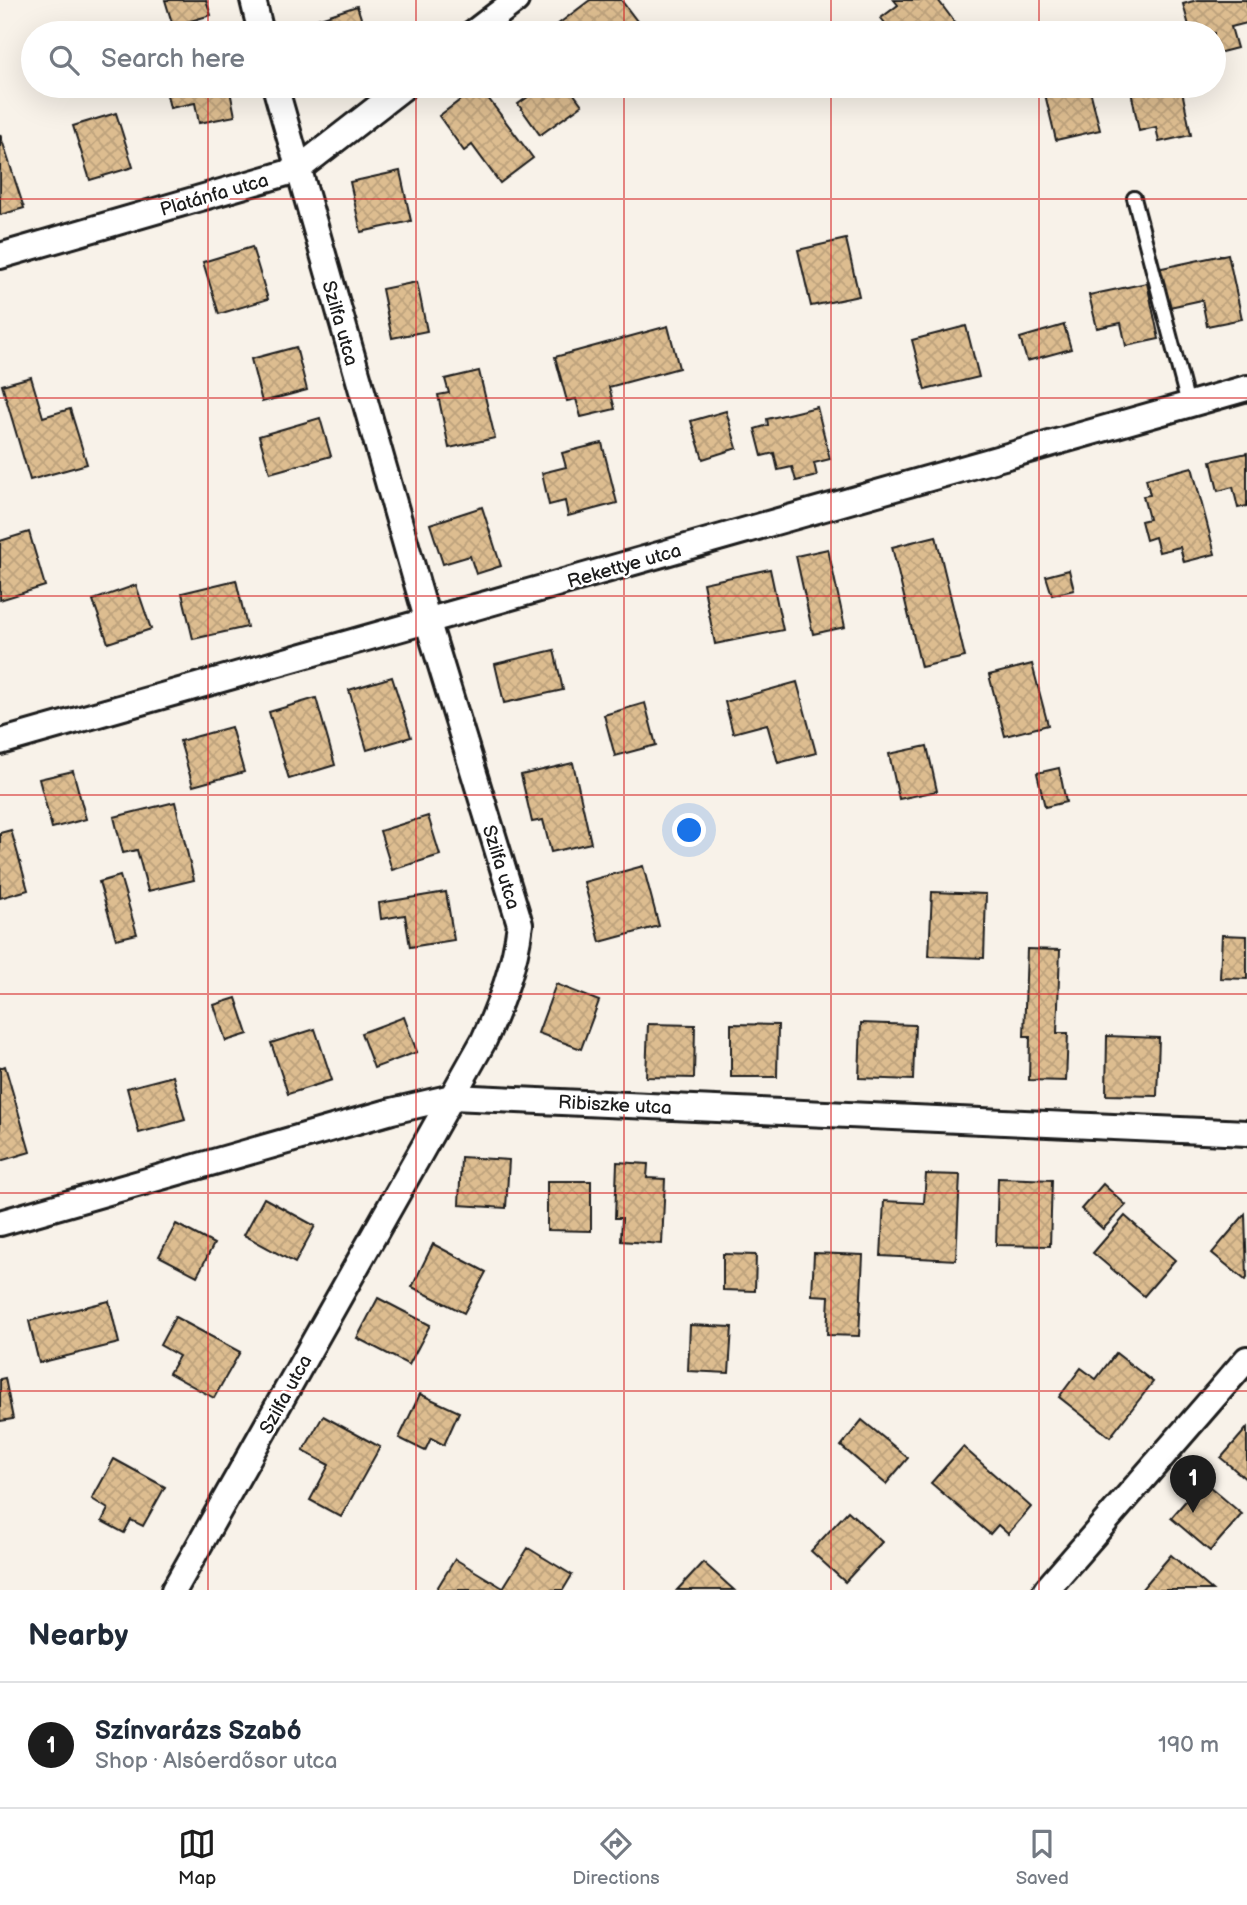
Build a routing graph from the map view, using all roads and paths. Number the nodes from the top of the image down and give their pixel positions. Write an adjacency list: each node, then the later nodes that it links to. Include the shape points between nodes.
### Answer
1 (253, 0): 3 (street)
2 (516, 0): 4 (street)
3 (258, 21)
4 (489, 21)
5 (278, 98): 7 (street, Szilfa utca)
6 (390, 98): 7 (street, Platánfa utca)
7 (297, 170): 9 (street, Platánfa utca); 12 (street, Szilfa utca)
8 (1134, 198): 11 (lane)
9 (0, 256)
10 (1247, 388): 11 (street, Rekettye utca)
11 (1188, 404): 12 (street, Rekettye utca)
12 (428, 621): 13 (street, Rekettye utca); 14 (street, Szilfa utca, via 520,924 517,955 504,995)
13 (0, 742)
14 (452, 1097): 15 (street, Ribiszke utca); 16 (street, Ribiszke utca); 18 (street, Szilfa utca)
15 (1247, 1133)
16 (0, 1223)
17 (1247, 1359): 19 (street)
18 (174, 1590)
19 (1046, 1590)

